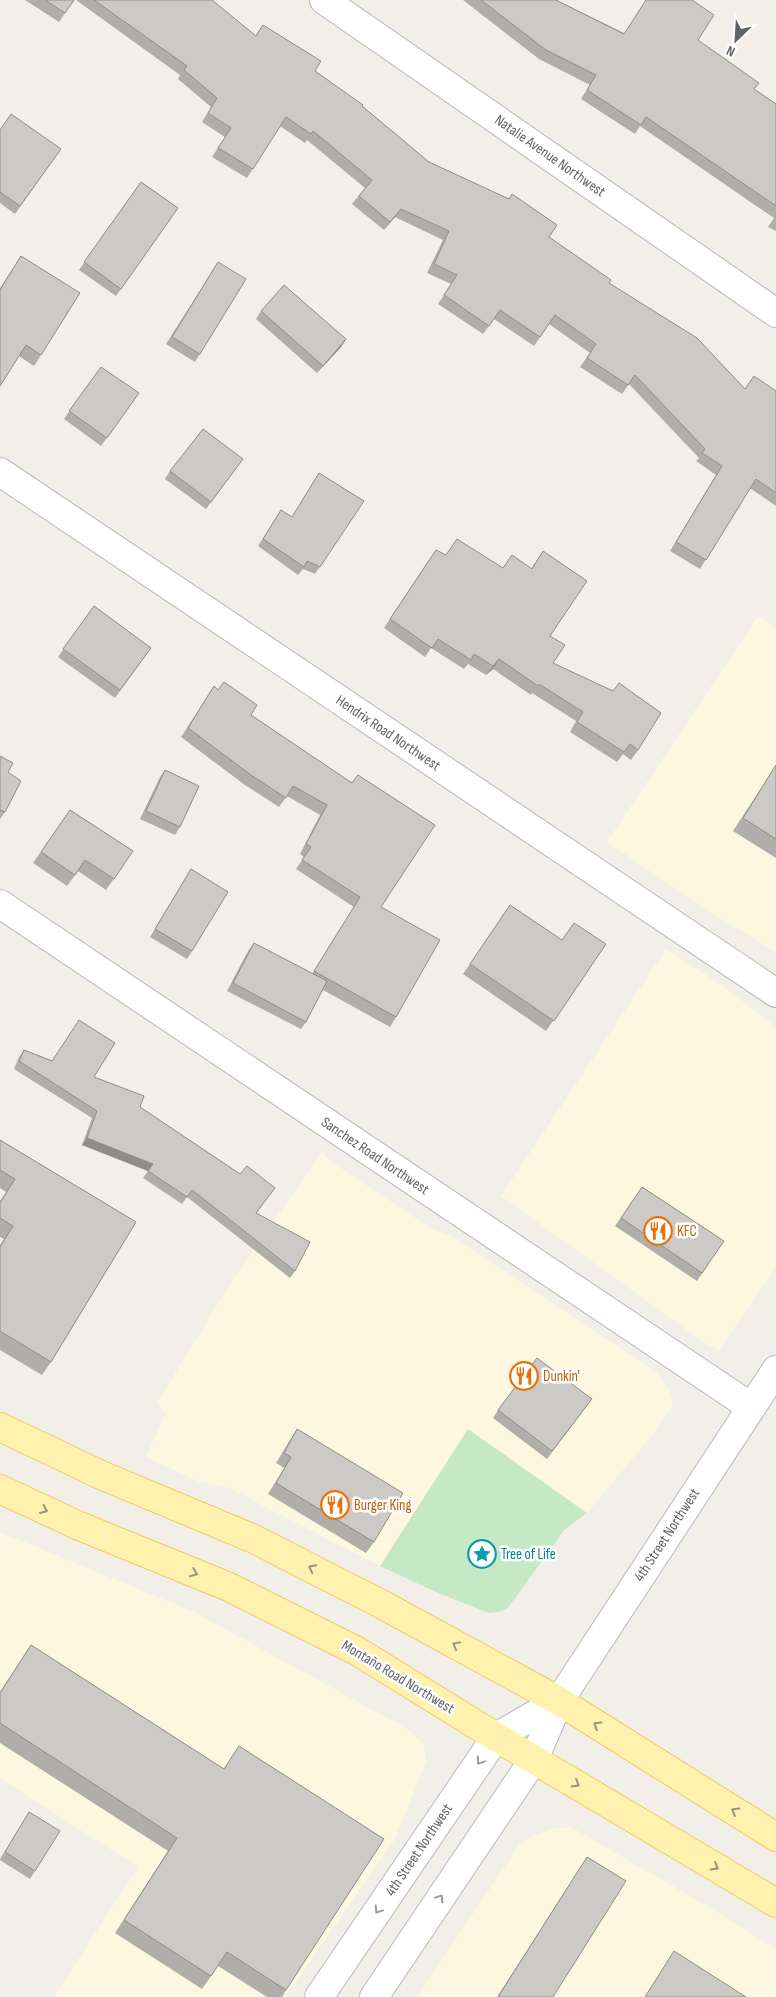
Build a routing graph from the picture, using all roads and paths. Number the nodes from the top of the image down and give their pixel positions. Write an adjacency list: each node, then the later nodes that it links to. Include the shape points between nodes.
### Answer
1 (324, 0): 2 (street, Natalie Avenue Northwest)
2 (776, 313)
3 (0, 472): 5 (street, Hendrix Road Northwest)
4 (0, 904): 7 (street, Sanchez Road Northwest)
5 (776, 993)
6 (776, 1370): 7 (street, 4th Street Northwest)
7 (751, 1407): 10 (street, 4th Street Northwest)
8 (0, 1427): 10 (main road, one-way to 8, via 254,1539 101,1475)
9 (0, 1489): 11 (main road, Montaño Road Northwest, one-way to 11, via 77,1525 229,1587 349,1646)
10 (559, 1701): 11 (street, 4th Street Northwest); 12 (street, 4th Street Northwest); 13 (main road, one-way to 10)
11 (496, 1737): 12 (main road, Montaño Road Northwest); 15 (street, 4th Street Northwest, one-way to 15)
12 (534, 1759): 14 (main road, Montaño Road Northwest, one-way to 14); 16 (street, 4th Street Northwest, one-way to 12)
13 (776, 1837)
14 (776, 1903)
15 (319, 1997)
16 (374, 1997)

